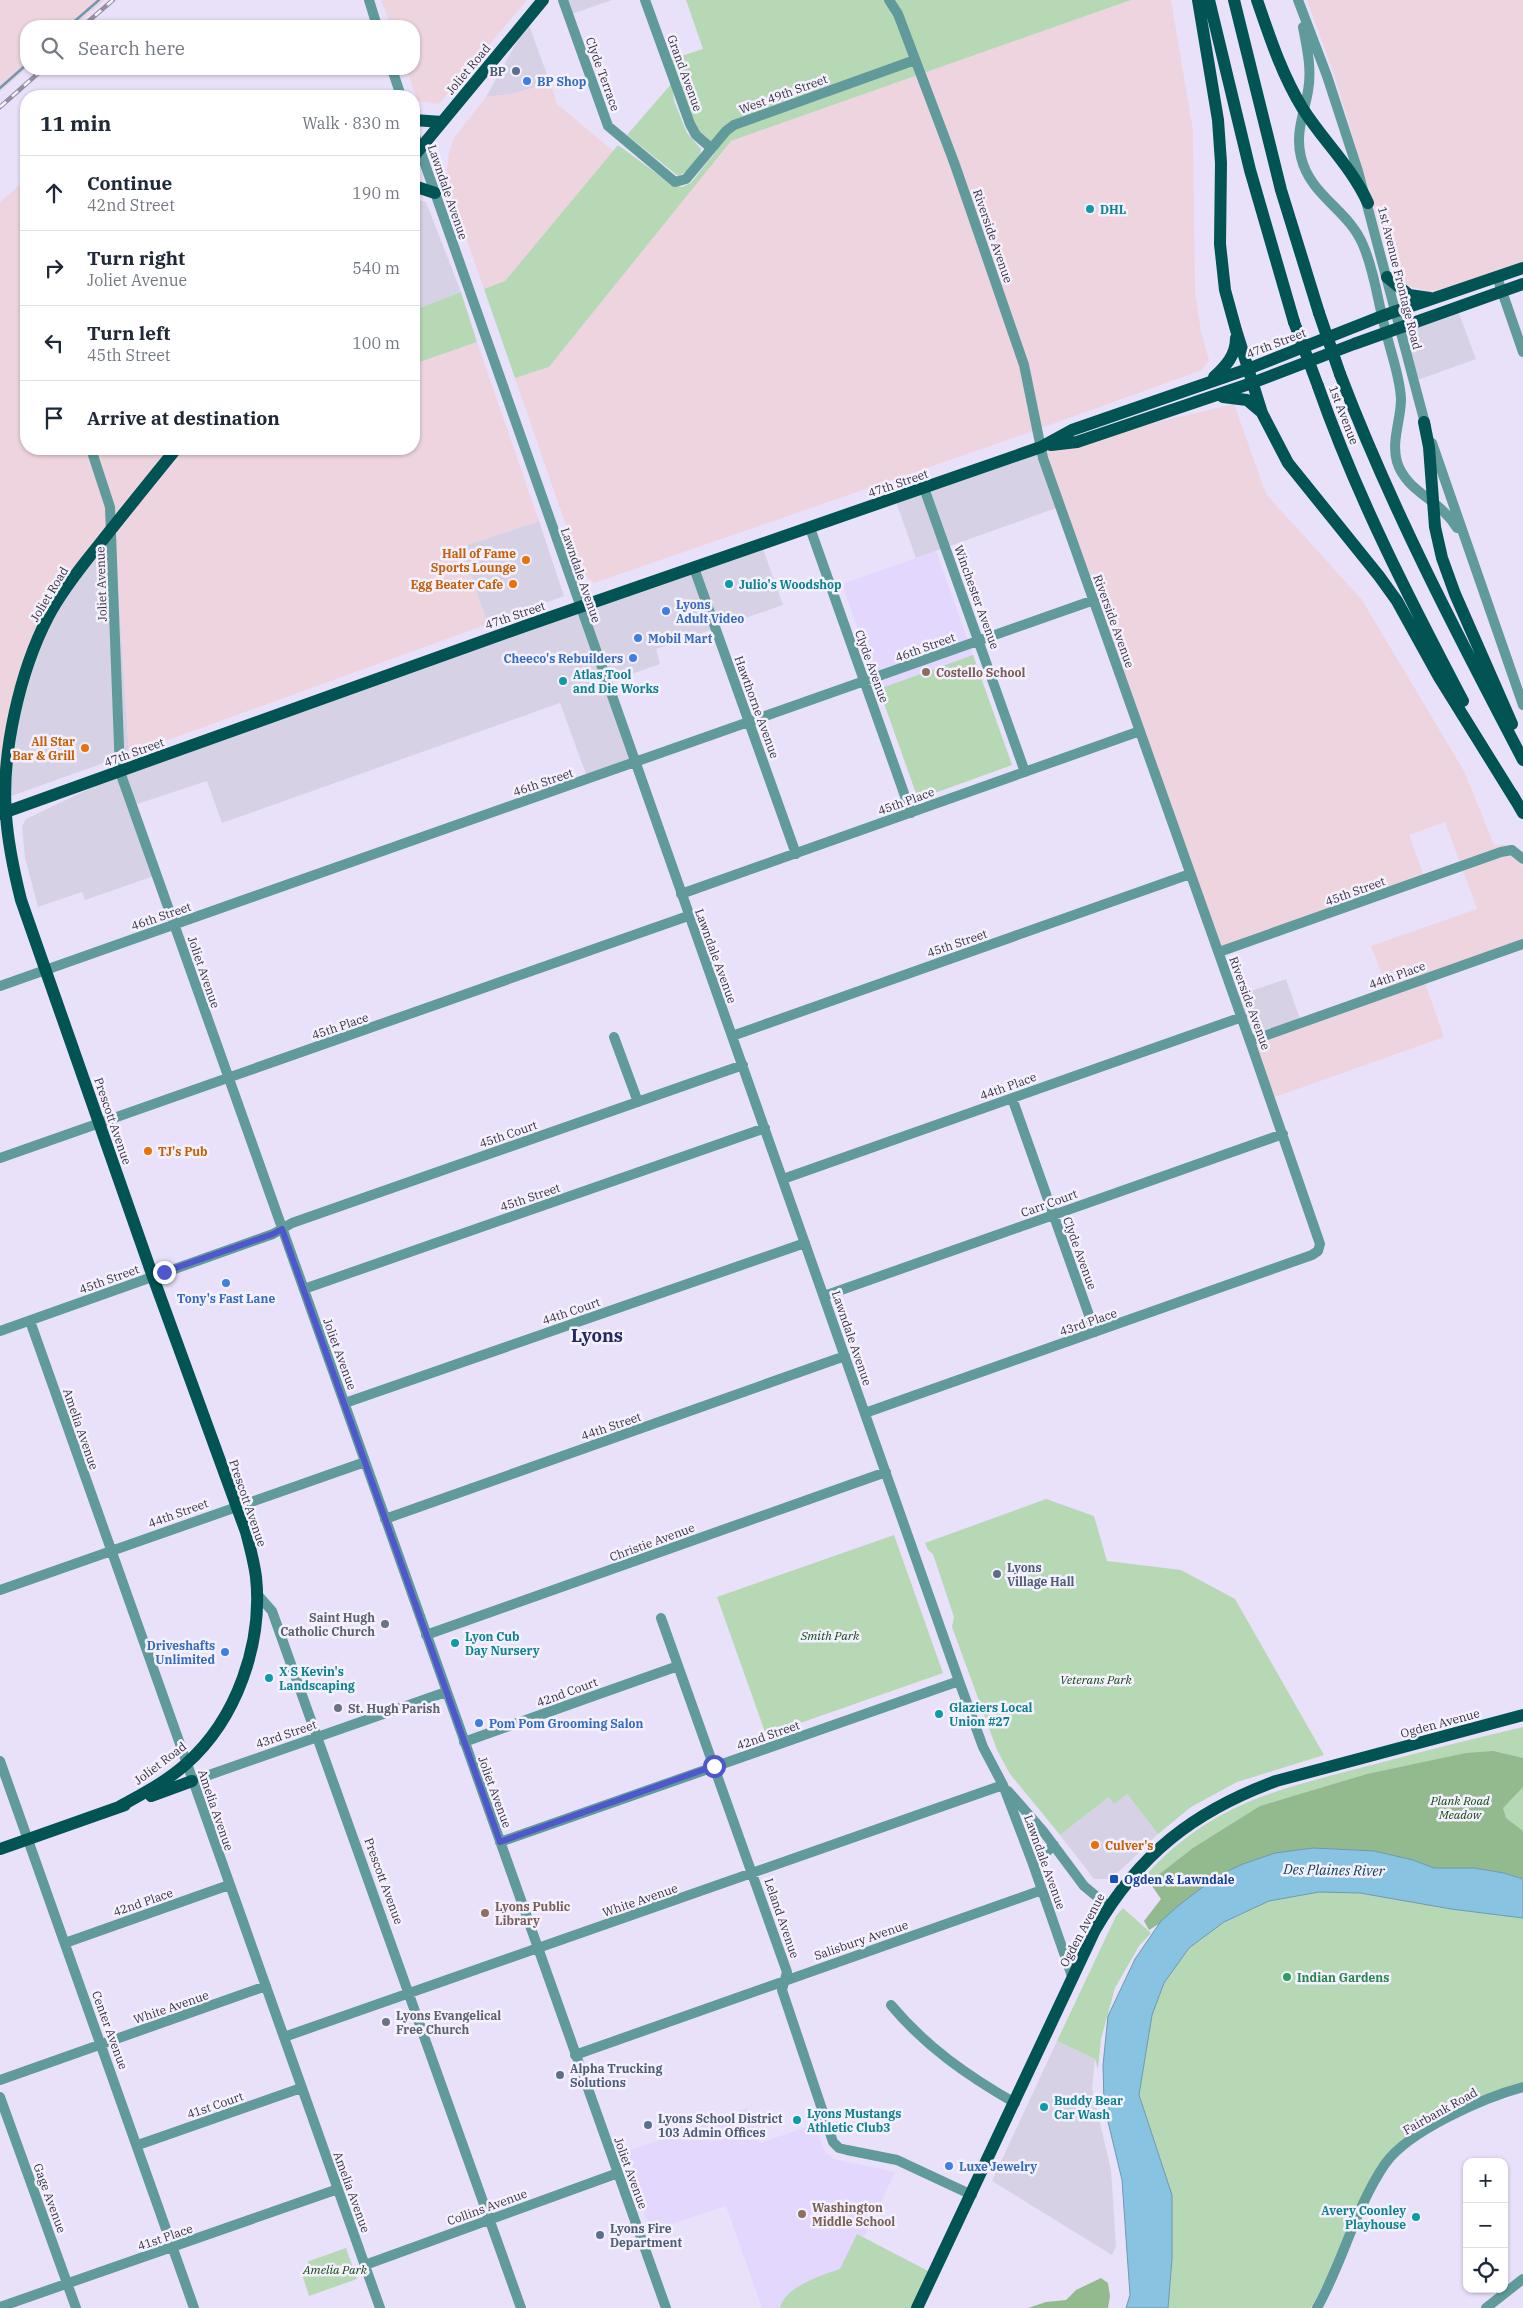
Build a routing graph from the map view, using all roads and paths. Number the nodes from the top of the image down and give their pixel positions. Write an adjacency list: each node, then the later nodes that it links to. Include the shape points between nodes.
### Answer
1 (369, 0): 11 (street)
2 (543, 0): 17 (main road, Joliet Road)
3 (563, 0): 21 (street, Clyde Terrace, via 608,126 672,180)
4 (645, 0): 19 (street, Grand Avenue, via 690,124 696,135)
5 (889, 0): 12 (street, Riverside Avenue, via 898,14)
6 (1198, 0): 34 (main road, via 1218,120 1221,264)
7 (1209, 0): 64 (main road, 1st Avenue, bridge, via 1250,170 1294,322 1318,386 1393,564)
8 (1234, 0): 60 (main road, 1st Avenue, bridge, via 1281,190 1340,374 1406,532)
9 (1257, 0): 15 (main road, via 1283,73)
10 (1297, 0): 15 (street, 1st Avenue Frontage Road, via 1309,66); 24 (street, 1st Avenue Frontage Road, via 1327,76)
11 (376, 20)
12 (915, 60): 19 (street, West 49th Street, via 734,125); 43 (street, Riverside Avenue, via 1024,366)
13 (394, 75): 14 (street)
14 (399, 90)
15 (1303, 109): 24 (main road, via 1346,164); 32 (street, 1st Avenue Frontage Road, via 1298,132 1304,169 1318,191 1355,229 1368,260)
16 (420, 120): 17 (main road)
17 (442, 122): 18 (main road, Joliet Road)
18 (420, 148)
19 (711, 148): 21 (street, West 49th Street)
20 (420, 161): 23 (street, Lawndale Avenue)
21 (680, 182)
22 (420, 188): 23 (main road)
23 (435, 193): 53 (street, Lawndale Avenue)
24 (1368, 203): 27 (street, 1st Avenue Frontage Road)
25 (1523, 268): 26 (main road, 47th Street)
26 (1497, 277): 29 (street); 30 (main road, 47th Street)
27 (1387, 278): 30 (main road, via 1409,295); 31 (street, 1st Avenue Frontage Road)
28 (1523, 284): 29 (main road, 47th Street)
29 (1502, 292): 33 (main road, 47th Street); 36 (street)
30 (1433, 298): 31 (main road, 47th Street)
31 (1396, 312): 32 (main road, 47th Street); 33 (street, 1st Avenue Frontage Road)
32 (1382, 316): 35 (street, 1st Avenue Frontage Road); 37 (main road, 47th Street)
33 (1400, 328): 35 (main road, 47th Street); 42 (street, 1st Avenue Frontage Road)
34 (1236, 330): 37 (main road); 39 (main road, via 1236,341 1225,368)
35 (1386, 333): 38 (main road, 47th Street); 47 (street, 1st Avenue Frontage Road, via 1401,399 1395,442 1398,463 1416,490)
36 (1523, 352)
37 (1248, 368): 38 (main road); 39 (main road, 47th Street)
38 (1252, 383): 40 (main road, 47th Street); 41 (main road)
39 (1198, 386): 43 (main road, 47th Street, via 1072,430)
40 (1176, 408): 41 (main road, via 1227,396 1248,400); 43 (main road, 47th Street, via 1077,442)
41 (1262, 413): 64 (main road, via 1288,463 1397,601 1439,677)
42 (1424, 422): 47 (main road); 50 (street, 1st Avenue Frontage Road)
43 (1041, 446): 46 (main road, 47th Street); 52 (street, Riverside Avenue)
44 (93, 455): 48 (street, Joliet Avenue, via 110,507)
45 (171, 455): 48 (main road, Joliet Road)
46 (924, 488): 49 (main road, 47th Street); 54 (street, Winchester Avenue)
47 (1432, 501): 50 (street, 1st Avenue Frontage Road, via 1453,522); 59 (main road, via 1437,540 1447,573)
48 (112, 528): 62 (street, Joliet Avenue); 65 (main road, Joliet Road, via 48,617 28,665 15,714)
49 (810, 528): 51 (main road, 47th Street); 55 (street, Clyde Avenue)
50 (1473, 564): 56 (street, 1st Avenue Frontage Road)
51 (694, 568): 53 (main road, 47th Street); 57 (street, Hawthorne Avenue)
52 (1094, 600): 54 (street, 46th Street); 58 (street, Riverside Avenue)
53 (579, 608): 61 (street, Lawndale Avenue); 62 (main road, 47th Street)
54 (979, 640): 55 (street, 46th Street); 63 (street, Winchester Avenue)
55 (864, 682): 57 (street, 46th Street); 66 (street, Clyde Avenue)
56 (1523, 705)
57 (749, 721): 61 (street, 46th Street); 68 (street, Hawthorne Avenue)
58 (1140, 731): 63 (street, 45th Place); 70 (street, Riverside Avenue)
59 (1523, 750)
60 (1523, 760)
61 (634, 763): 71 (street, Lawndale Avenue); 73 (street, 46th Street)
62 (120, 772): 65 (main road, 47th Street); 73 (street, Joliet Avenue)
63 (1025, 772): 66 (street, 45th Place)
64 (1516, 801): 67 (main road, 1st Avenue)
65 (3, 813): 76 (main road, Prescott Avenue, via 23,907)
66 (911, 813): 68 (street, 45th Place)
67 (1523, 813)
68 (796, 854): 71 (street, 45th Place)
69 (1523, 859): 75 (street, 45th Street, via 1512,850 1470,862)
70 (1190, 874): 75 (street, Riverside Avenue); 80 (street, 45th Street)
71 (681, 894): 72 (street, Lawndale Avenue)
72 (688, 916): 80 (street, Lawndale Avenue); 83 (street, 45th Place)
73 (175, 925): 76 (street, 46th Street); 83 (street, Joliet Avenue)
74 (1523, 944): 81 (street, 44th Place)
75 (1219, 952): 78 (street, Riverside Avenue)
76 (45, 971): 77 (street, 46th Street); 86 (main road, Prescott Avenue)
77 (0, 986)
78 (1242, 1017): 81 (street, Riverside Avenue); 84 (street, 44th Place)
79 (614, 1036): 85 (street)
80 (732, 1036): 82 (street, Lawndale Avenue)
81 (1250, 1041): 88 (street, Riverside Avenue)
82 (743, 1066): 85 (street, 45th Court); 87 (street, Lawndale Avenue)
83 (228, 1078): 86 (street, 45th Place); 92 (street, Joliet Avenue)
84 (1012, 1098): 90 (street, 44th Place); 91 (street, Clyde Avenue)
85 (638, 1102): 92 (street, 45th Court)
86 (100, 1124): 89 (street, 45th Place); 95 (main road, Prescott Avenue)
87 (765, 1128): 90 (street, Lawndale Avenue); 96 (street, 45th Street)
88 (1283, 1134): 91 (street, Carr Court); 94 (street, Riverside Avenue, via 1320,1244)
89 (0, 1158)
90 (783, 1179): 93 (street, Lawndale Avenue)
91 (1053, 1214): 97 (street, Carr Court); 100 (street, Clyde Avenue)
92 (282, 1229): 95 (street, 45th Street); 96 (street, Joliet Avenue)
93 (805, 1243): 97 (street, Lawndale Avenue); 102 (street, 44th Court)
94 (1318, 1250): 100 (street, 43rd Place, via 1312,1255)
95 (152, 1277): 98 (street, 45th Street); 106 (main road, Prescott Avenue)
96 (304, 1289): 102 (street, Joliet Avenue)
97 (824, 1296): 101 (street, Lawndale Avenue)
98 (30, 1321): 99 (street, 45th Street); 108 (street, Amelia Avenue)
99 (0, 1331)
100 (1095, 1332): 103 (street, 43rd Place)
101 (845, 1356): 103 (street, Lawndale Avenue); 107 (street, 44th Street)
102 (345, 1403): 104 (street, Joliet Avenue)
103 (865, 1413): 105 (street, Lawndale Avenue)
104 (365, 1462): 106 (street, 44th Street); 107 (street, Joliet Avenue)
105 (886, 1472): 112 (street, Christie Avenue); 114 (street, Lawndale Avenue)
106 (236, 1506): 108 (street, 44th Street); 110 (main road, Prescott Avenue, via 252,1556)
107 (385, 1519): 112 (street, Joliet Avenue)
108 (111, 1551): 109 (street, 44th Street); 120 (street, Amelia Avenue)
109 (0, 1590)
110 (257, 1594): 117 (street, Prescott Avenue, via 272,1611); 120 (main road, Joliet Road, via 252,1645 242,1680 225,1715)
111 (661, 1618): 113 (street, Leland Avenue)
112 (426, 1635): 115 (street, Joliet Avenue)
113 (678, 1666): 118 (street, 42nd Court); 121 (street, Leland Avenue)
114 (959, 1681): 121 (street, 42nd Street); 123 (street, Lawndale Avenue, via 984,1747)
115 (446, 1692): 117 (street, 43rd Street); 118 (street, Joliet Avenue)
116 (1523, 1715): 133 (main road, Ogden Avenue, via 1276,1781 1246,1792 1218,1806 1175,1835)
117 (318, 1737): 122 (street, 43rd Street); 139 (street, Prescott Avenue)
118 (464, 1742): 126 (street, Joliet Avenue)
119 (0, 1761): 125 (street, Center Avenue)
120 (186, 1764): 122 (street, Amelia Avenue); 124 (main road, Joliet Road, via 153,1789)
121 (714, 1766): 126 (street, 42nd Street); 130 (street, Leland Avenue)
122 (192, 1781): 124 (main road); 131 (street, Amelia Avenue)
123 (1003, 1785): 127 (street, Lawndale Avenue); 129 (street, Lawndale Avenue); 130 (street, White Avenue)
124 (118, 1807): 125 (main road)
125 (28, 1839): 128 (main road); 134 (street, Center Avenue)
126 (500, 1842): 135 (street, Joliet Avenue)
127 (1054, 1846): 129 (street); 133 (street, Lawndale Avenue, via 1084,1886)
128 (0, 1849)
129 (1033, 1864): 132 (street, Lawndale Avenue)
130 (753, 1874): 135 (street, White Avenue); 137 (street, Leland Avenue, via 787,1972)
131 (229, 1886): 134 (street, 42nd Place); 138 (street, Amelia Avenue)
132 (1042, 1890): 136 (street, Lawndale Avenue); 137 (street, Salisbury Avenue)
133 (1103, 1902): 136 (main road, Ogden Avenue)
134 (65, 1942): 142 (street, Center Avenue)
135 (538, 1950): 139 (street, White Avenue); 143 (street, Joliet Avenue)
136 (1072, 1976): 148 (main road, Ogden Avenue)
137 (785, 1980): 143 (street, Salisbury Avenue); 152 (street, Leland Avenue, via 782,1990 836,2145 897,2160)
138 (266, 1986): 141 (street, Amelia Avenue); 142 (street, White Avenue)
139 (409, 1993): 141 (street, White Avenue); 153 (street, Prescott Avenue)
140 (891, 2005): 148 (street, via 936,2051)
141 (284, 2037): 146 (street, Amelia Avenue)
142 (101, 2044): 144 (street, White Avenue); 149 (street, Center Avenue)
143 (575, 2054): 150 (street, Joliet Avenue)
144 (0, 2080)
145 (1523, 2087): 165 (street, Fairbank Road, via 1480,2102 1430,2128 1386,2162)
146 (301, 2088): 149 (street, 41st Court); 151 (street, Amelia Avenue)
147 (0, 2097): 157 (street, Gage Avenue)
148 (1014, 2103): 152 (main road, Ogden Avenue)
149 (138, 2145): 154 (street, Center Avenue)
150 (618, 2173): 153 (street, Collins Avenue); 163 (street, Joliet Avenue)
151 (338, 2189): 154 (street, 41st Place); 155 (street, Amelia Avenue)
152 (972, 2195): 164 (main road, Ogden Avenue)
153 (489, 2219): 155 (street, Collins Avenue); 162 (street, Prescott Avenue)
154 (173, 2247): 157 (street, 41st Place); 160 (street, Center Avenue)
155 (365, 2265): 161 (street, Amelia Avenue)
156 (1523, 2279): 166 (street)
157 (68, 2284): 158 (street, 41st Place); 159 (street, Gage Avenue)
158 (0, 2307)
159 (76, 2308)
160 (194, 2308)
161 (380, 2308)
162 (521, 2308)
163 (666, 2308)
164 (917, 2308)
165 (1317, 2308)
166 (1486, 2308)

